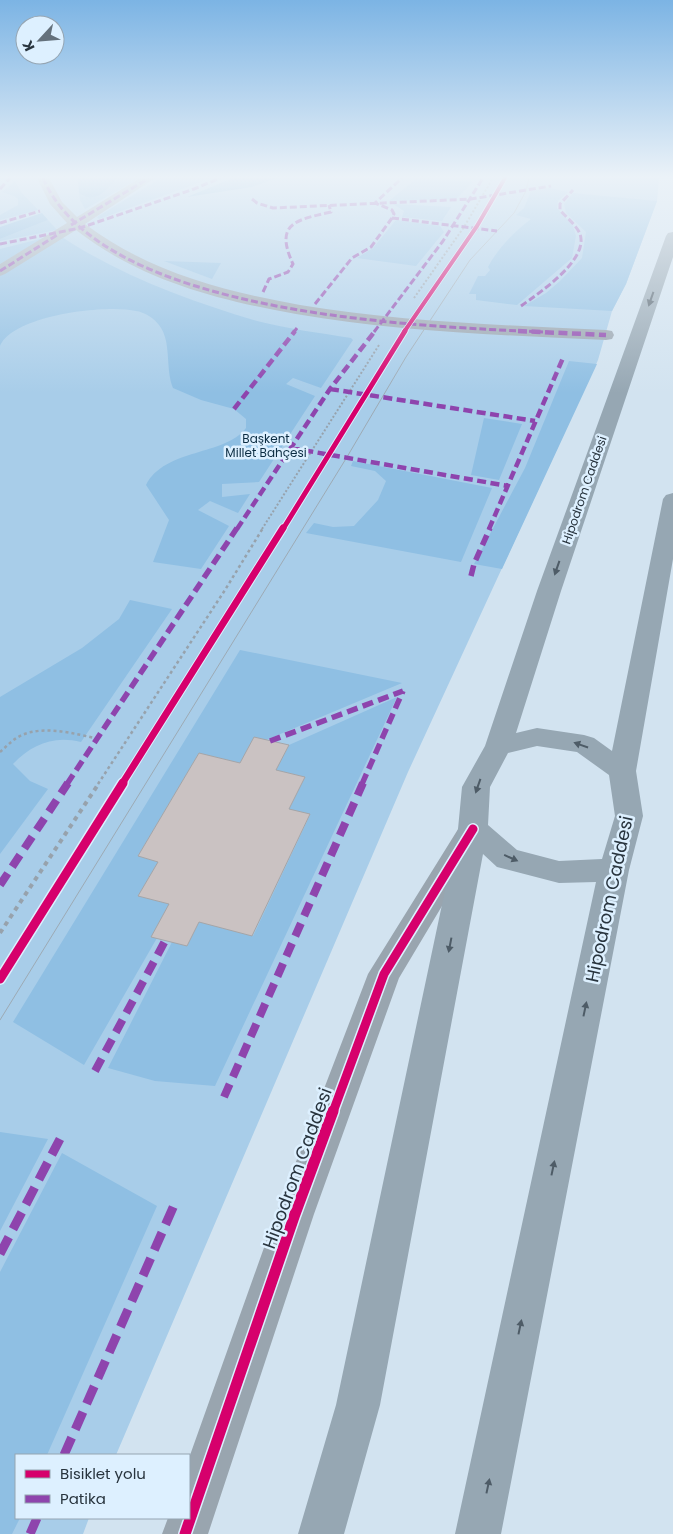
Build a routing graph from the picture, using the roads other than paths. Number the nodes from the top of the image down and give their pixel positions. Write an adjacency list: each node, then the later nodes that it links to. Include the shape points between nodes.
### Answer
1 (33, 250): 4 (street)
2 (114, 250): 5 (street, via 156,273 227,297 310,312 395,323)
3 (668, 250): 7 (main road, Hipodrom Caddesi, one-way to 7)
4 (0, 271)
5 (606, 336)
6 (673, 499): 8 (main road, Hipodrom Caddesi)
7 (498, 746): 8 (main road, one-way to 7, via 584,744 537,737); 9 (main road, Hipodrom Caddesi, one-way to 9, via 476,787)
8 (622, 771): 10 (main road, Hipodrom Caddesi, via 629,816)
9 (473, 829): 10 (main road, one-way to 10, via 508,859 559,872); 11 (street, Hipodrom Caddesi, via 384,974 295,1214); 12 (main road, Hipodrom Caddesi, one-way to 12, via 358,1405)
10 (614, 870): 13 (main road, Hipodrom Caddesi, one-way to 10)
11 (185, 1534)
12 (321, 1534)
13 (478, 1534)

